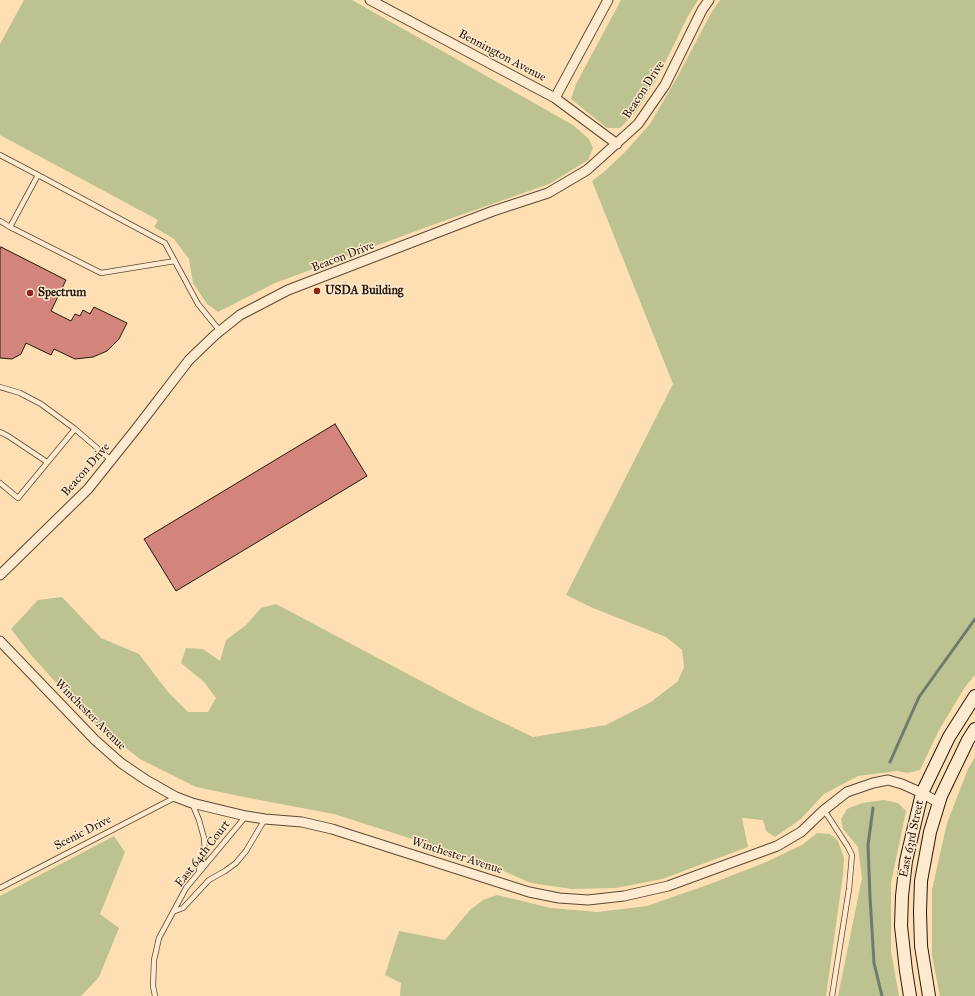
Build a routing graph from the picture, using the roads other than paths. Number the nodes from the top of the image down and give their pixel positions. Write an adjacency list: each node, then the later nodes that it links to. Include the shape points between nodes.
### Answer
1 (370, 0): 4 (street, Bennington Avenue)
2 (608, 0): 4 (street)
3 (709, 0): 5 (street, Beacon Drive, via 665,85 638,124)
4 (555, 98): 5 (street, Bennington Avenue)
5 (617, 144): 11 (street, Beacon Drive, via 587,170 548,193 493,211 288,290)
6 (0, 155): 7 (lane)
7 (38, 175): 9 (lane); 10 (lane, via 165,243)
8 (0, 221): 9 (lane)
9 (10, 227): 10 (lane, via 101,273)
10 (174, 261): 11 (lane, via 198,304)
11 (220, 330): 15 (street, Beacon Drive, via 188,360)
12 (0, 387): 13 (lane, via 20,393 41,404)
13 (74, 429): 15 (lane); 16 (lane)
14 (0, 432): 16 (lane)
15 (111, 460): 18 (street, Beacon Drive, via 88,489)
16 (47, 462): 17 (lane, via 18,498)
17 (0, 484)
18 (0, 575)
19 (0, 641): 23 (street, Winchester Avenue, via 95,740 121,763)
20 (975, 696): 22 (main road, East 63rd Street, via 949,737)
21 (975, 729): 25 (main road, East 63rd Street)
22 (922, 793): 25 (street, Winchester Avenue); 26 (street, Winchester Avenue, via 888,780 847,792); 34 (main road, East 63rd Street, via 906,861 902,896 901,926)
23 (176, 797): 24 (street, Winchester Avenue); 30 (lane, Scenic Drive)
24 (192, 803): 27 (street, Winchester Avenue); 29 (lane, via 204,838 205,853)
25 (939, 803): 35 (main road, East 63rd Street, via 930,832 921,880 921,946)
26 (824, 810): 28 (street, Winchester Avenue, via 801,832 777,846 668,886 624,896 588,900 558,898 529,892 332,829 302,822); 33 (lane, via 852,855)
27 (246, 816): 28 (street, Winchester Avenue); 29 (lane, East 64th Court)
28 (265, 819): 31 (lane, via 236,863 209,880 183,908)
29 (194, 879): 31 (lane, East 64th Court, via 186,888)
30 (0, 888)
31 (175, 911): 32 (lane, East 64th Court, via 157,945 154,960)
32 (155, 996)
33 (832, 996)
34 (910, 996)
35 (929, 996)

